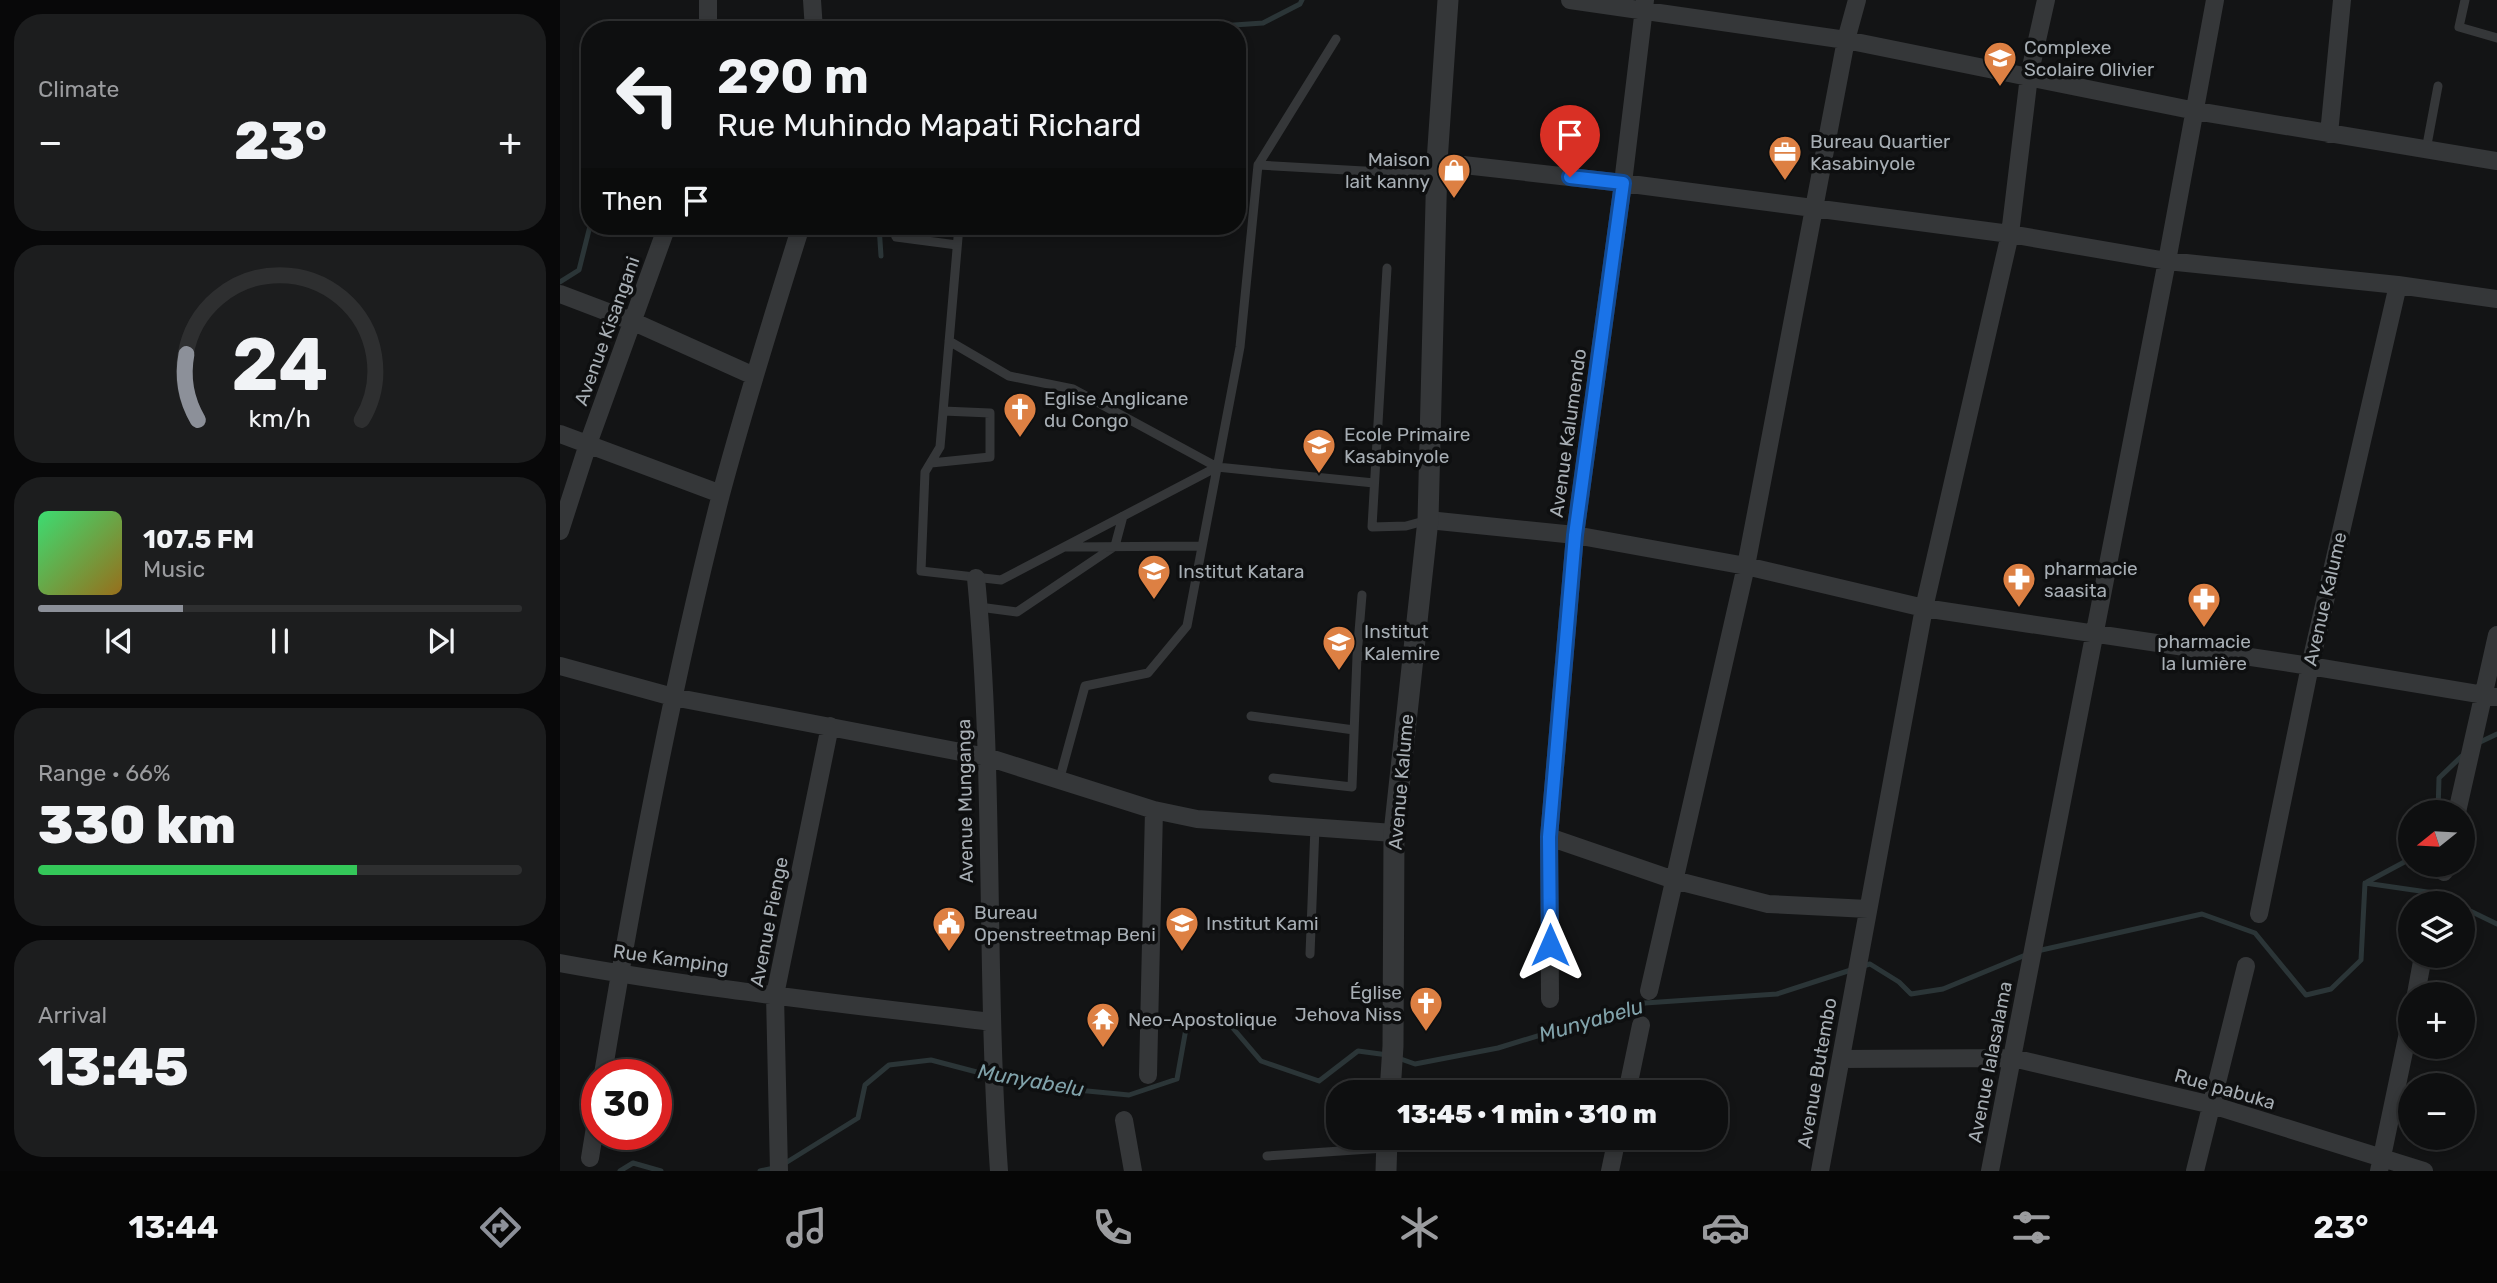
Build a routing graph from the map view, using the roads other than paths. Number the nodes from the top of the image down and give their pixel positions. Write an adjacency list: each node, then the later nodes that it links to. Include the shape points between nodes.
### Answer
1 (708, 0): 11 (street)
2 (812, 0): 12 (street)
3 (1448, 0): 23 (street, Avenue Kalume)
4 (1570, 0): 10 (street)
5 (1857, 0): 15 (street)
6 (2046, 0): 16 (street, Avenue Butembo)
7 (2215, 0): 18 (street)
8 (2342, 0): 19 (street)
9 (2465, 0): 13 (lane, via 2459,27)
10 (1644, 5): 15 (street); 24 (street, Avenue Kalumendo)
11 (708, 21)
12 (813, 21)
13 (2497, 38)
14 (1336, 39): 22 (lane)
15 (1846, 40): 16 (street); 25 (street)
16 (2029, 76): 18 (street); 26 (street, Avenue Butembo)
17 (2438, 86): 20 (lane)
18 (2196, 111): 19 (street); 32 (street)
19 (2329, 134): 20 (street)
20 (2426, 149): 21 (street)
21 (2497, 161)
22 (1258, 165): 23 (lane); 44 (lane, via 1240,347)
23 (1436, 168): 24 (street); 48 (street, Avenue Kalume)
24 (1623, 183): 25 (street); 50 (street, Avenue Kalumendo)
25 (1815, 209): 26 (street); 54 (street)
26 (2010, 234): 32 (street); 58 (street, Avenue Butembo)
27 (664, 235): 37 (street, Avenue Kisangani)
28 (798, 235): 39 (street)
29 (895, 235): 31 (lane)
30 (958, 235): 31 (lane)
31 (957, 245): 38 (lane)
32 (2167, 261): 34 (street); 59 (street)
33 (1387, 268): 45 (lane)
34 (2398, 285): 36 (street); 64 (street, Avenue Kalume)
35 (561, 294): 37 (street)
36 (2497, 299)
37 (634, 322): 39 (street); 42 (street, Avenue Kisangani)
38 (949, 341): 40 (lane); 44 (lane, via 1009,376 1073,389)
39 (754, 376): 46 (street)
40 (943, 411): 43 (lane, via 940,447); 43 (lane, via 990,413 990,457)
41 (560, 434): 42 (street)
42 (588, 444): 46 (street); 49 (street, Avenue Kisangani)
43 (931, 463): 55 (lane, via 925,472 921,571)
44 (1217, 467): 45 (lane); 47 (lane); 52 (lane)
45 (1374, 482): 48 (lane, via 1372,527)
46 (721, 494): 65 (street)
47 (1123, 516): 51 (lane); 53 (lane)
48 (1428, 520): 50 (street); 62 (street, Avenue Kalume)
49 (560, 531)
50 (1575, 535): 54 (street); 77 (street, Avenue Kalumendo)
51 (1115, 546): 52 (lane); 53 (lane); 57 (lane, via 1017,612)
52 (1202, 546): 72 (lane, via 1187,626 1148,673 1085,686)
53 (1065, 547): 55 (lane, via 1001,580)
54 (1746, 566): 58 (street); 78 (street)
55 (976, 578): 57 (street, Avenue Munganga)
56 (1362, 595): 61 (lane)
57 (979, 607): 70 (street, Avenue Munganga)
58 (1924, 608): 59 (street); 79 (street, Avenue Butembo)
59 (2096, 632): 64 (street); 90 (street, Avenue lalasalama)
60 (2497, 635): 66 (street)
61 (1357, 656): 62 (lane); 69 (lane)
62 (1412, 658): 76 (street, Avenue Kalume)
63 (560, 666): 65 (street)
64 (2310, 666): 66 (street); 80 (street, Avenue Kalume)
65 (673, 696): 68 (street); 84 (street)
66 (2490, 696): 73 (street)
67 (1251, 716): 69 (lane)
68 (830, 726): 70 (street); 86 (street, Avenue Pienge)
69 (1354, 730): 71 (lane, via 1352,787)
70 (986, 757): 72 (street); 88 (street, Avenue Munganga)
71 (1273, 778)
72 (1059, 781): 74 (street)
73 (2460, 800)
74 (1154, 810): 75 (street, via 1197,819); 94 (street)
75 (1315, 827): 76 (street); 81 (lane)
76 (1394, 833): 95 (street, Avenue Kalume)
77 (1549, 837): 78 (street); 87 (street, Avenue Kalumendo)
78 (1674, 880): 79 (street, via 1768,904); 85 (street)
79 (1868, 909): 92 (street, Avenue Butembo)
80 (2259, 914)
81 (1310, 954)
82 (560, 963): 84 (street, Rue Kamping)
83 (2246, 966): 97 (street)
84 (620, 974): 86 (street, Rue Kamping); 91 (street)
85 (1649, 991)
86 (775, 995): 88 (street, Rue Kamping); 106 (street, Avenue Pienge)
87 (1550, 999)
88 (991, 1022): 107 (street, Avenue Munganga)
89 (1641, 1026): 96 (street)
90 (2013, 1058): 92 (street, Rue pabuka); 97 (street, Rue pabuka); 112 (street, Avenue lalasalama)
91 (606, 1059)
92 (1841, 1059): 111 (street, Avenue Butembo)
93 (2403, 1059): 105 (street)
94 (1148, 1075)
95 (1391, 1080)
96 (1630, 1080)
97 (2212, 1105): 105 (street, Rue pabuka); 113 (street)
98 (1124, 1120): 108 (street)
99 (1326, 1149): 103 (lane)
100 (591, 1150): 104 (street)
101 (1387, 1150): 109 (street)
102 (1614, 1150): 110 (street)
103 (1267, 1156)
104 (590, 1157)
105 (2381, 1165): 114 (street, Rue pabuka)
106 (779, 1171)
107 (999, 1171)
108 (1133, 1171)
109 (1386, 1171)
110 (1610, 1171)
111 (1820, 1171)
112 (1990, 1171)
113 (2195, 1171)
114 (2424, 1171)

